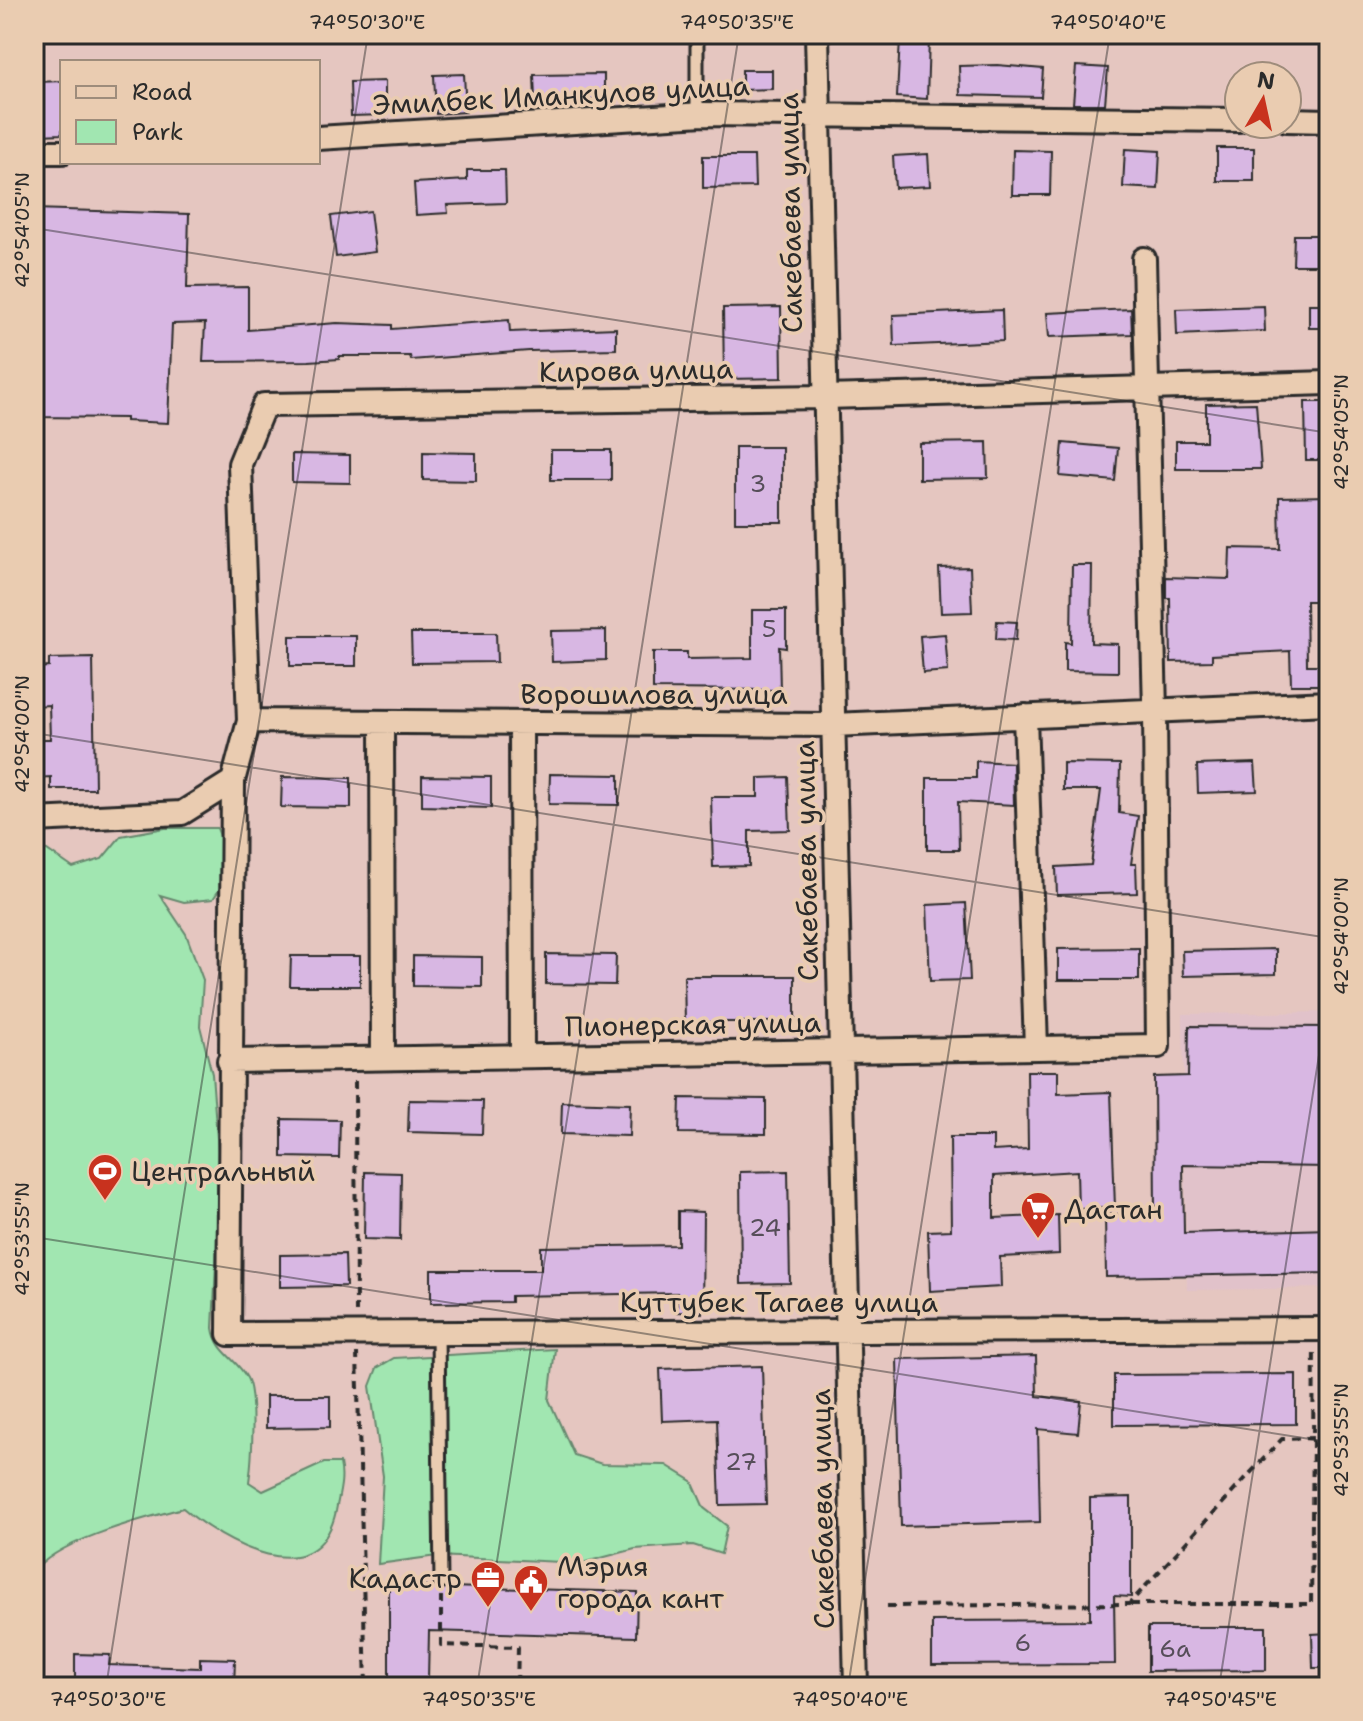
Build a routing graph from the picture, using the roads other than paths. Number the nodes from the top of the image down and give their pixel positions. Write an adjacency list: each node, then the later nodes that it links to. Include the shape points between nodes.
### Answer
1 (697, 34): 3 (lane)
2 (817, 34): 4 (street, Сакебаева улица)
3 (697, 114): 4 (street, Эмилбек Иманкулов улица); 8 (street, Эмилбек Иманкулов улица)
4 (818, 117): 5 (street, Эмилбек Иманкулов улица); 14 (street, Сакебаева улица)
5 (1223, 120)
6 (1303, 120): 7 (street)
7 (1329, 121)
8 (320, 138)
9 (34, 152): 10 (street)
10 (60, 152)
11 (1144, 259): 13 (street)
12 (1329, 383): 13 (street, Кирова улица)
13 (1147, 388): 14 (street, Кирова улица); 16 (street)
14 (825, 397): 18 (street, Кирова улица, via 264,405 240,464); 21 (street, Сакебаева улица)
15 (1329, 703): 16 (street, Ворошилова улица)
16 (1155, 711): 17 (street, Ворошилова улица); 24 (street, Пионерская улица, via 1158,1046)
17 (1025, 716): 21 (street, Ворошилова улица); 24 (street)
18 (249, 721): 19 (street, Ворошилова улица); 22 (street)
19 (382, 722): 20 (street, Ворошилова улица); 27 (street)
20 (521, 723): 21 (street, Ворошилова улица); 26 (street)
21 (833, 725): 25 (street, Сакебаева улица)
22 (233, 781): 23 (street, via 182,813); 28 (street)
23 (34, 820)
24 (1036, 1048): 25 (street, Пионерская улица)
25 (841, 1053): 26 (street, Пионерская улица); 30 (street, Сакебаева улица)
26 (522, 1056): 27 (street, Пионерская улица)
27 (383, 1058): 28 (street, Пионерская улица)
28 (229, 1061): 31 (street, Куттубек Тагаев улица, via 229,1334)
29 (1321, 1329): 30 (street, Куттубек Тагаев улица)
30 (848, 1331): 31 (street, Куттубек Тагаев улица); 33 (street, Сакебаева улица)
31 (438, 1333): 32 (lane)
32 (441, 1582)
33 (856, 1687)

